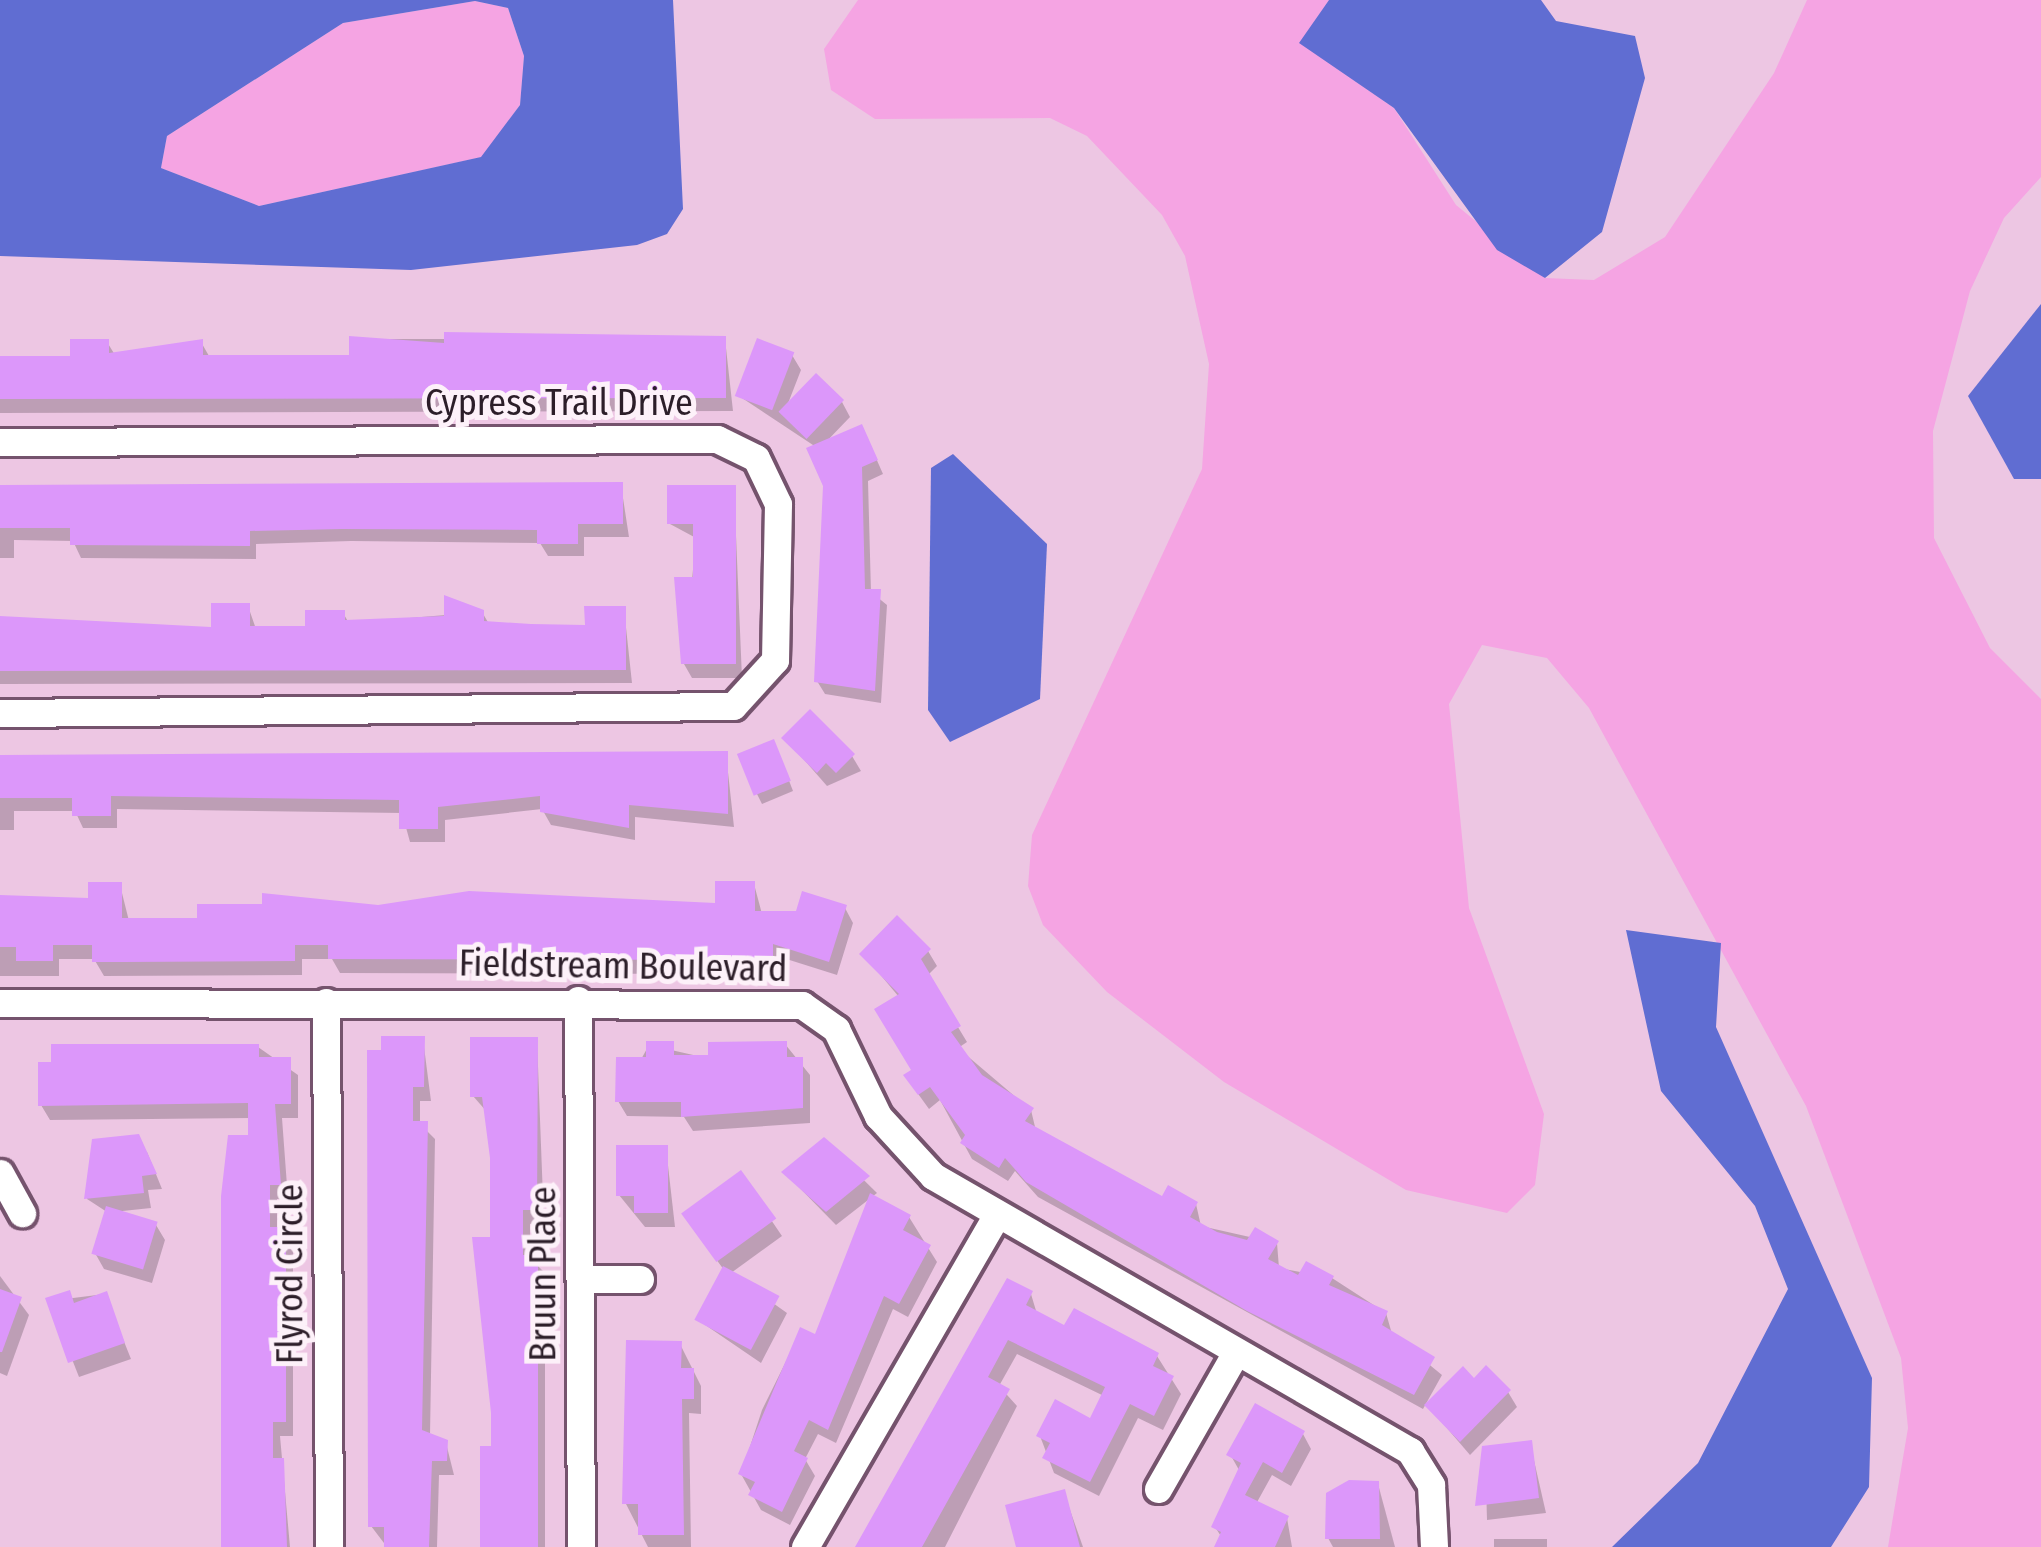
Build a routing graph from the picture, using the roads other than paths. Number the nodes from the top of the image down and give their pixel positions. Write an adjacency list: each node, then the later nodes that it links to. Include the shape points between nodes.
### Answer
1 (0, 442): 2 (street, Cypress Trail Drive, via 723,441 773,483 778,643 759,688 721,708)
2 (0, 712)
3 (578, 1000): 4 (street, Fieldstream Boulevard); 8 (street, Fieldstream Boulevard, via 776,1000 817,1012 909,1156); 9 (street, Bruun Place)
4 (326, 1002): 5 (street, Fieldstream Boulevard); 13 (street, Flyrod Circle)
5 (0, 1003)
6 (0, 1173): 7 (street)
7 (22, 1213)
8 (998, 1215): 11 (street, Fieldstream Boulevard); 15 (street)
9 (580, 1279): 10 (street); 14 (street, Bruun Place)
10 (640, 1279)
11 (1236, 1352): 12 (street); 16 (street, Fieldstream Boulevard, via 1416,1457 1431,1485)
12 (1158, 1489)
13 (329, 1547)
14 (581, 1547)
15 (805, 1547)
16 (1434, 1547)

